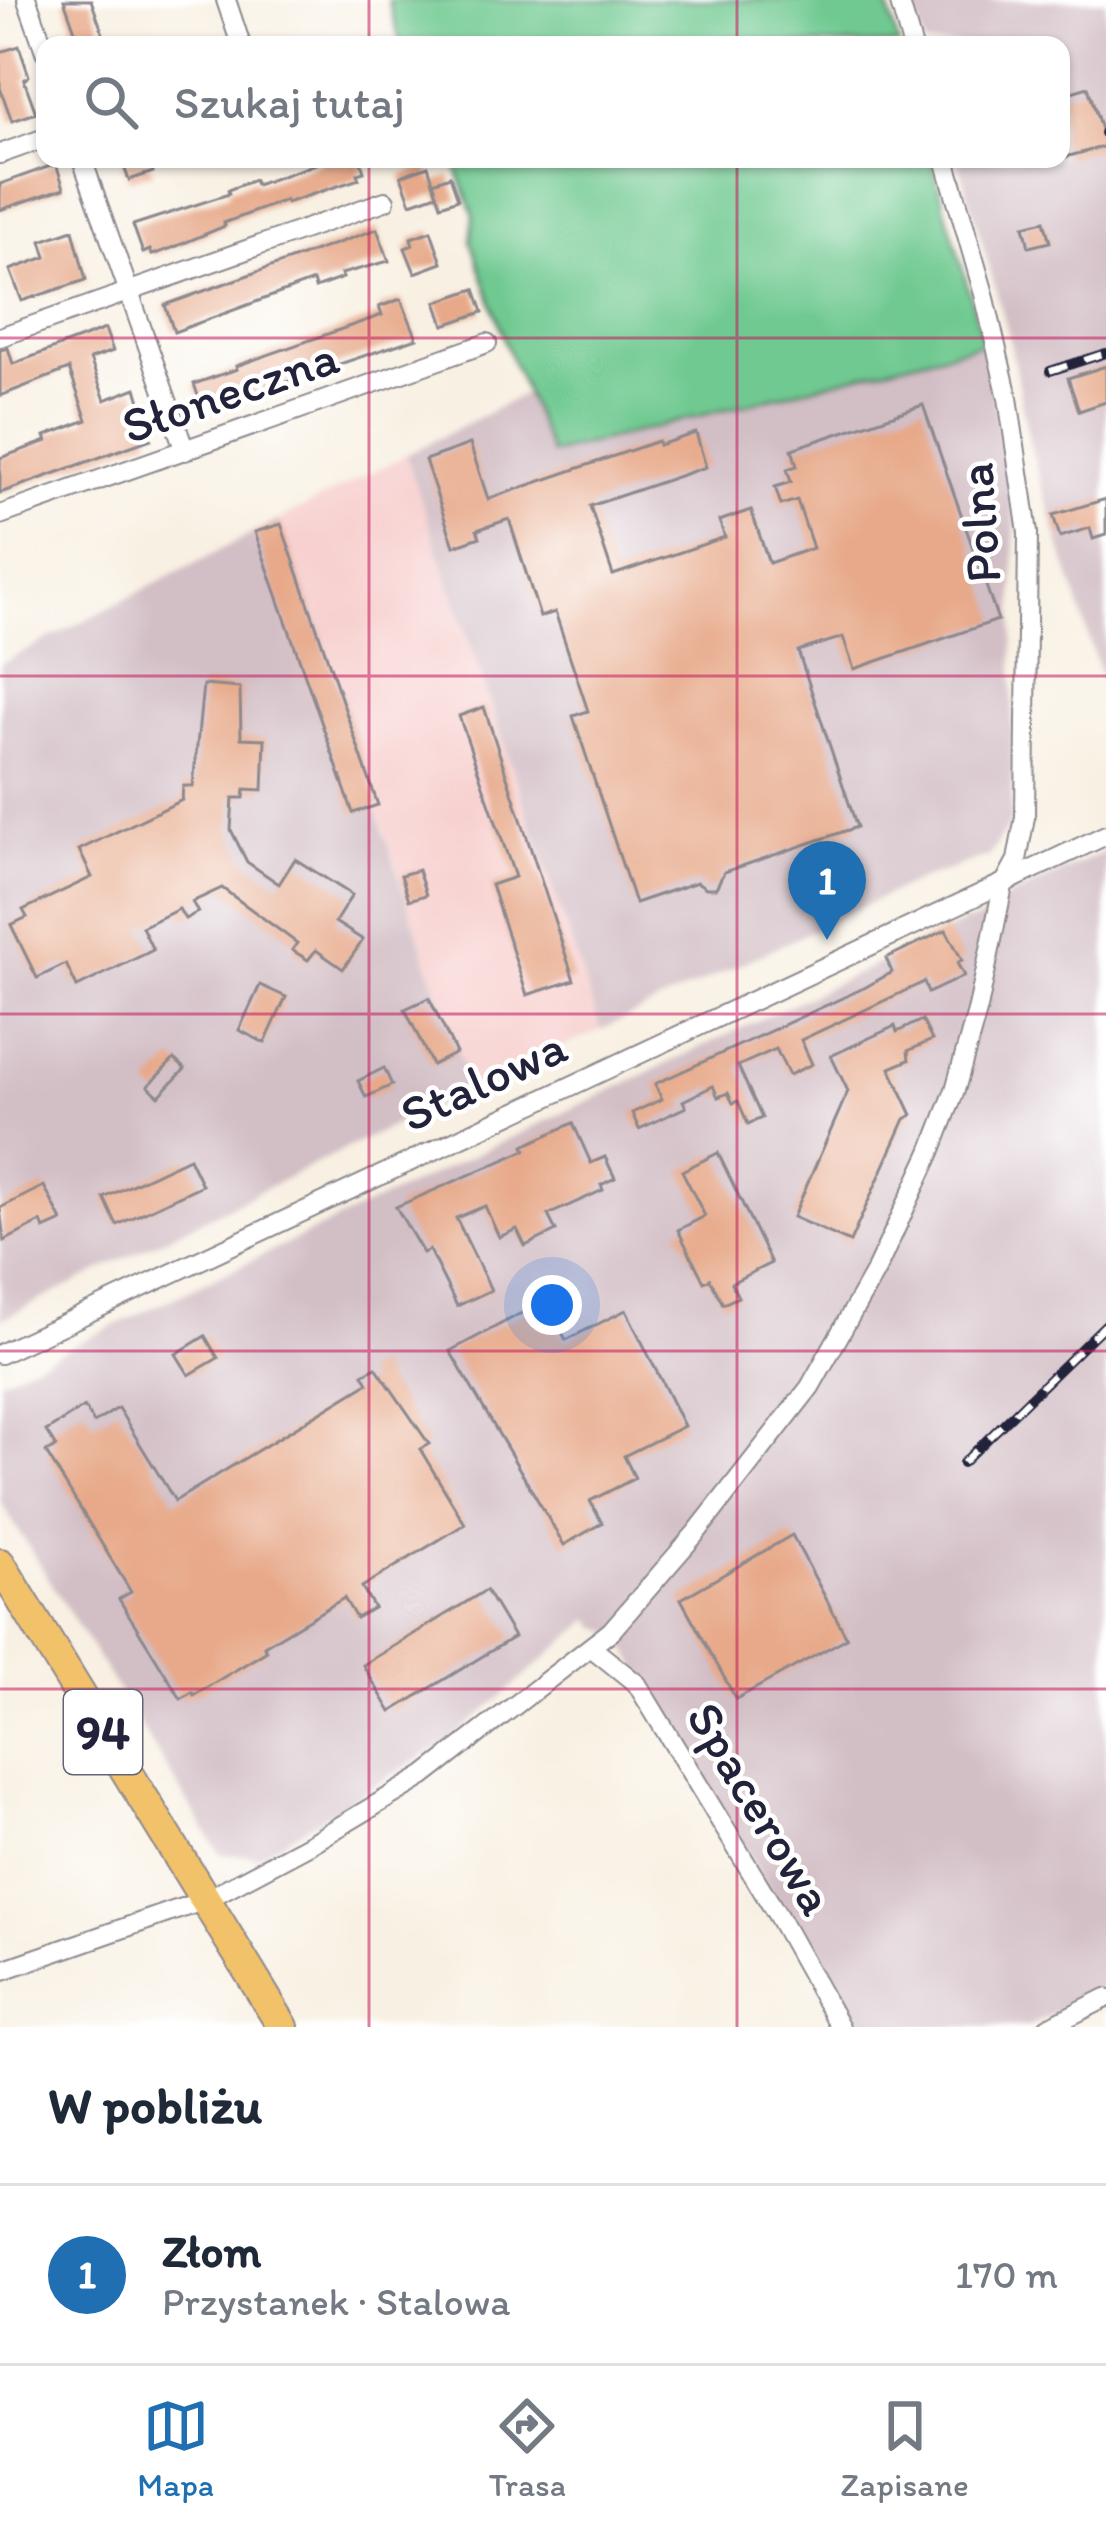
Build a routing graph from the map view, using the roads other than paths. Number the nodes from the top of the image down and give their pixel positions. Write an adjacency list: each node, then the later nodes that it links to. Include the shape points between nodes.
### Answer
1 (28, 0): 4 (street)
2 (226, 0): 5 (street)
3 (899, 0): 6 (street)
4 (40, 36)
5 (238, 36)
6 (909, 36)
7 (36, 141): 8 (street)
8 (0, 154)
9 (85, 168): 12 (street)
10 (947, 168): 18 (street, Polna, via 1009,398 1028,533 1025,817)
11 (385, 201): 12 (street)
12 (129, 292): 13 (street); 15 (street)
13 (0, 338)
14 (487, 344): 15 (street, Słoneczna)
15 (185, 452): 16 (street, Słoneczna)
16 (0, 515)
17 (1106, 835): 18 (street, Stalowa)
18 (1003, 886): 19 (street, Stalowa); 21 (street, Polna, via 955,1090 840,1338 770,1442)
19 (0, 1354)
20 (0, 1564): 22 (main road, 94)
21 (592, 1648): 22 (street, Polna, via 424,1776); 26 (street, Spacerowa, via 637,1684)
22 (205, 1900): 23 (street, Polna); 25 (main road, 94)
23 (0, 1971)
24 (1106, 1998): 27 (street)
25 (284, 2027)
26 (839, 2027)
27 (1048, 2027)

